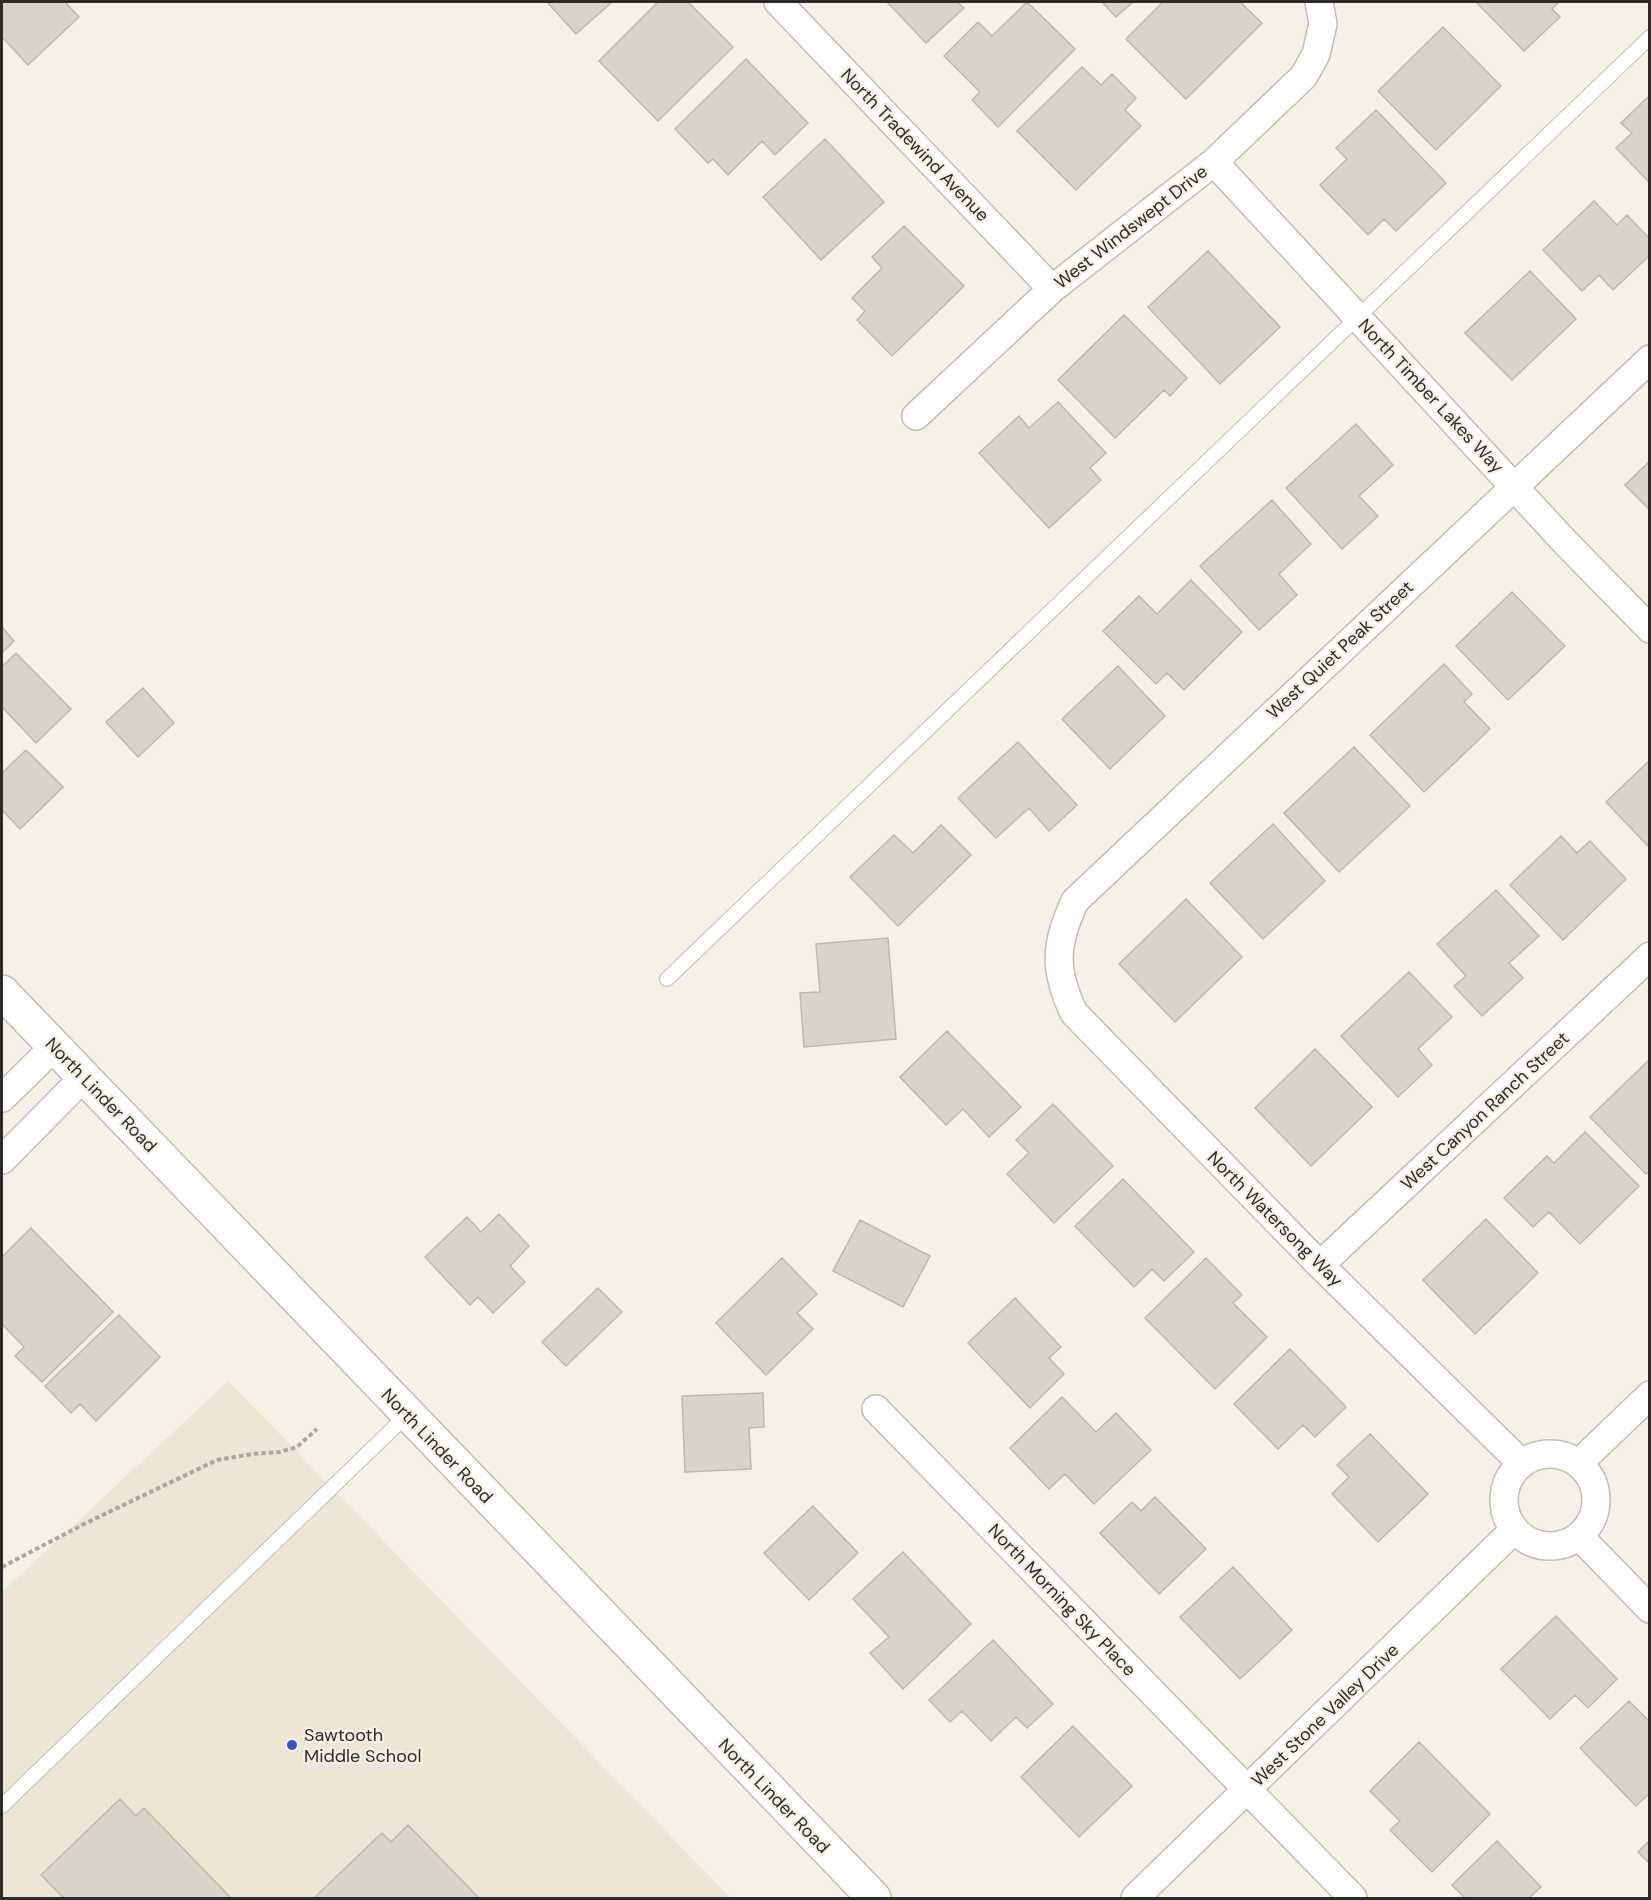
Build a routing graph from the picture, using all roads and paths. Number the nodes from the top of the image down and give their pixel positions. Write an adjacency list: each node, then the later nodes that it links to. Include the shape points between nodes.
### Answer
1 (778, 2): 5 (street, North Tradewind Avenue)
2 (1321, 13): 4 (street, West Windswept Drive, via 1316,54 1304,76)
3 (1650, 37): 6 (lane)
4 (1214, 162): 5 (street, West Windswept Drive); 6 (street, North Timber Lakes Way)
5 (1052, 290): 8 (street, West Windswept Drive)
6 (1358, 317): 9 (street, North Timber Lakes Way); 13 (lane)
7 (1650, 359): 9 (street, West Quiet Peak Street)
8 (916, 416)
9 (1514, 486): 10 (street, North Timber Lakes Way); 12 (street, West Quiet Peak Street, via 1075,901 1062,928)
10 (1650, 629)
11 (1650, 956): 19 (street, West Canyon Ranch Street)
12 (1058, 957): 19 (street, North Watersong Way, via 1063,989 1074,1012)
13 (667, 980)
14 (2, 993): 15 (main road, North Linder Road)
15 (55, 1046): 16 (main road, North Linder Road); 17 (street)
16 (84, 1077): 18 (street); 22 (main road, North Linder Road)
17 (2, 1098)
18 (2, 1160)
19 (1320, 1265): 24 (street, North Watersong Way)
20 (1650, 1395): 25 (street)
21 (876, 1409): 30 (street, North Morning Sky Place)
22 (407, 1415): 31 (lane); 32 (main road, North Linder Road)
23 (317, 1429): 28 (path, via 297,1447 217,1460)
24 (1521, 1462): 25 (street, via 1550,1453); 26 (street, via 1503,1495)
25 (1579, 1463): 27 (street, via 1590,1476 1596,1508)
26 (1514, 1530): 27 (street, via 1539,1545 1567,1543); 30 (street, West Stone Valley Drive)
27 (1579, 1536): 29 (street)
28 (2, 1567)
29 (1650, 1609)
30 (1247, 1791): 33 (street, West Stone Valley Drive); 34 (street, North Morning Sky Place)
31 (2, 1806)
32 (874, 1899)
33 (1135, 1899)
34 (1353, 1899)

